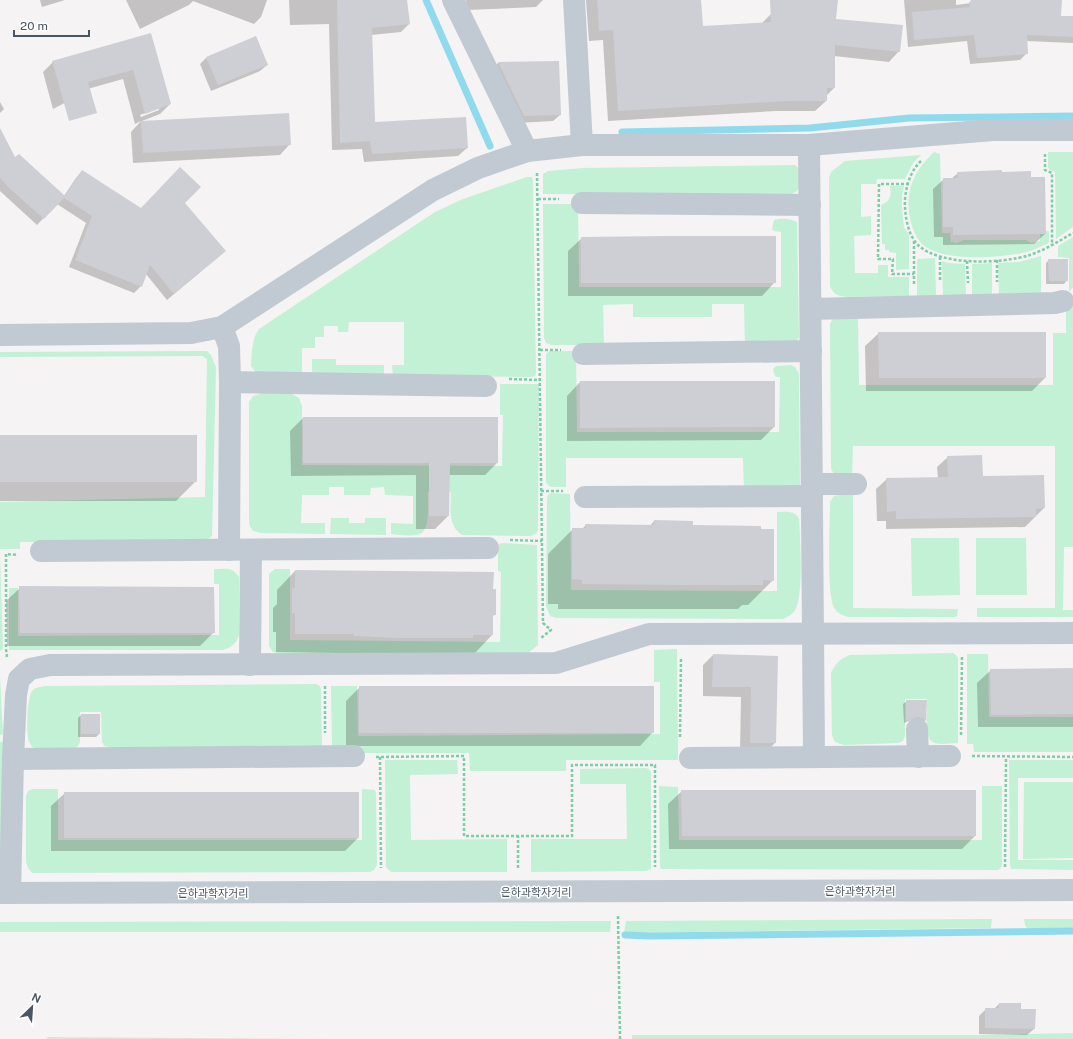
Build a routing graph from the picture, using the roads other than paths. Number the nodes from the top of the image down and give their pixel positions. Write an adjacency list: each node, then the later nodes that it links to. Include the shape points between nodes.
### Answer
1 (454, 0): 6 (street)
2 (574, 0): 4 (street)
3 (1073, 130): 5 (street, via 992,130)
4 (582, 145): 5 (street); 6 (street)
5 (809, 145): 8 (street)
6 (532, 160): 11 (street, via 478,168 432,190)
7 (582, 203): 8 (street)
8 (810, 205): 10 (street)
9 (1063, 301): 10 (street)
10 (811, 309): 13 (street)
11 (222, 327): 12 (street, via 191,333); 15 (street, via 229,346)
12 (0, 335)
13 (811, 351): 14 (street); 18 (street)
14 (583, 354)
15 (230, 382): 16 (street); 21 (street)
16 (486, 386)
17 (856, 484): 18 (street)
18 (812, 490): 19 (street); 25 (street)
19 (585, 498)
20 (488, 548): 22 (street)
21 (229, 550): 22 (street); 23 (street)
22 (251, 550): 26 (street)
23 (40, 551)
24 (1073, 633): 25 (street)
25 (813, 634): 26 (street, via 649,634 556,662); 31 (street)
26 (250, 665): 33 (street, via 50,665 30,669 19,679)
27 (917, 729): 29 (street)
28 (354, 756): 33 (street)
29 (918, 756): 30 (street); 31 (street)
30 (955, 756)
31 (814, 757): 32 (street)
32 (690, 758)
33 (13, 759): 35 (street)
34 (1073, 890): 35 (street, 은하과학자거리)
35 (5, 893)

